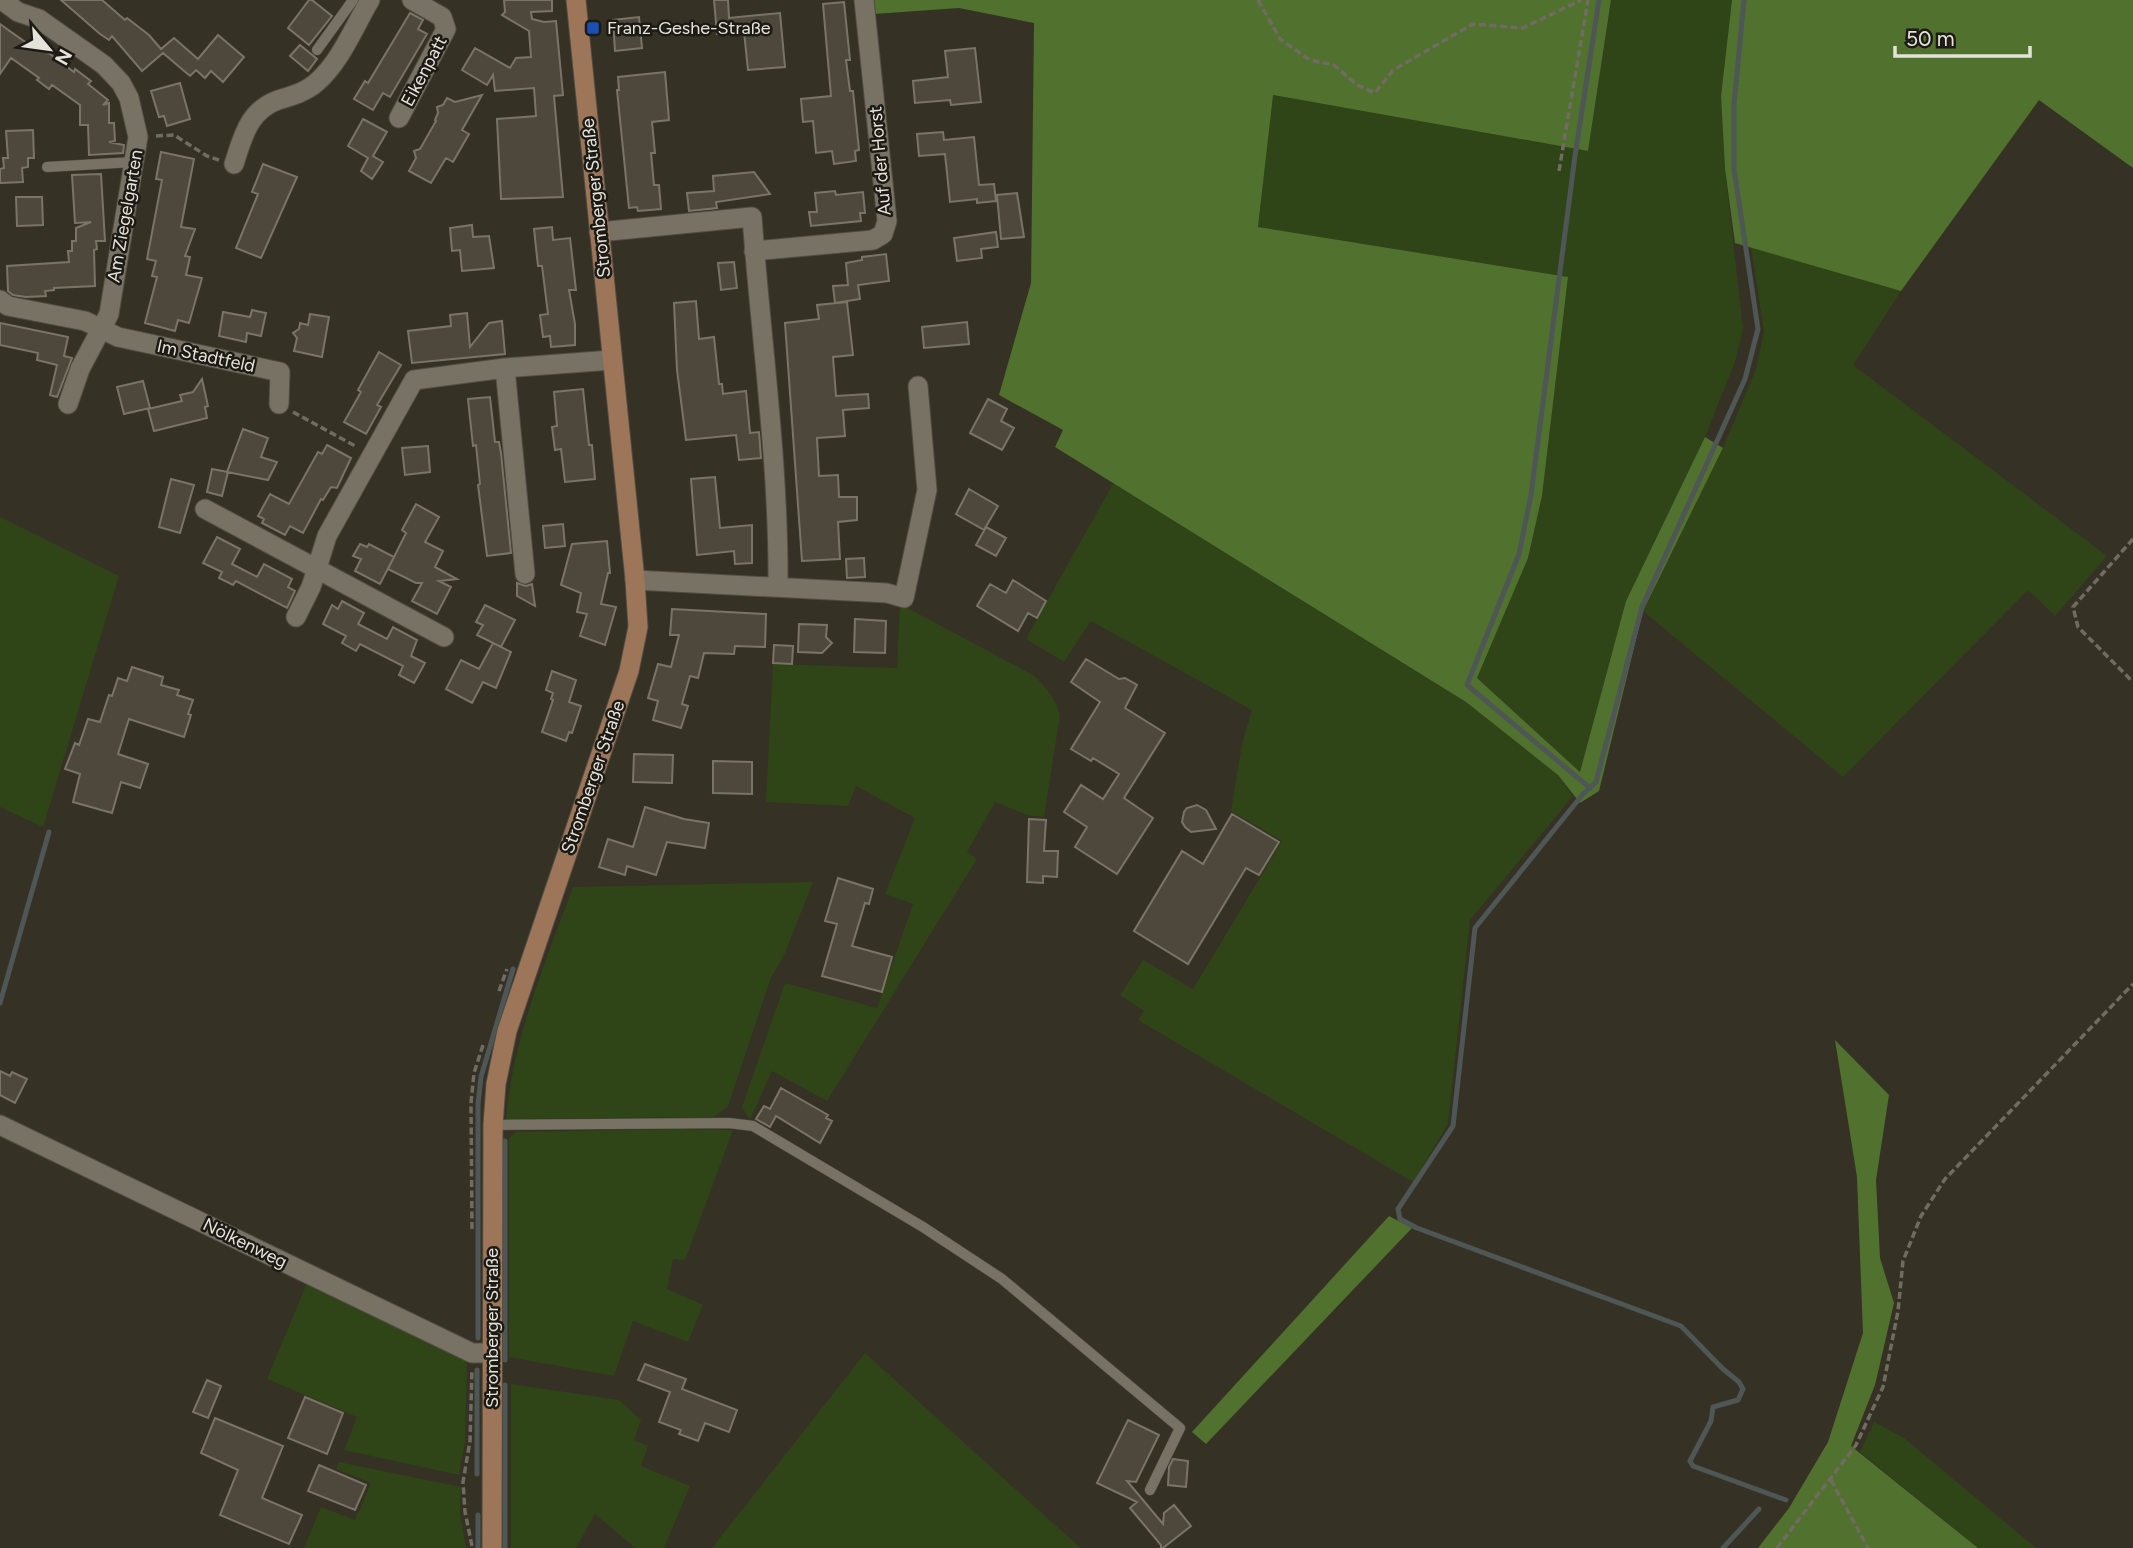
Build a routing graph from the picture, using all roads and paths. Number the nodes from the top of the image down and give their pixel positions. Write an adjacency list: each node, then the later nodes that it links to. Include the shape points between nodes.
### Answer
1 (2, 0): 12 (street, Am Ziegelgarten, via 104,65 129,98)
2 (353, 0): 10 (lane)
3 (370, 0): 14 (street, via 329,71 306,89 256,112)
4 (412, 0): 11 (street, Eikenpatt, via 442,17 446,29)
5 (864, 0): 18 (street, Auf der Horst, via 887,221 883,233 873,240)
6 (1258, 0): 7 (path, via 1280,39 1310,60 1334,65 1357,85 1376,93 1393,70 1473,24 1523,28)
7 (1581, 0)
8 (1588, 0): 16 (path)
9 (580, 1): 17 (main road, Stromberger Straße)
10 (317, 50)
11 (399, 118)
12 (138, 137): 13 (street, Am Ziegelgarten); 14 (path, via 174,135 207,156)
13 (134, 162): 15 (lane); 20 (street, Am Ziegelgarten)
14 (234, 164)
15 (47, 167)
16 (1559, 172)
17 (599, 232): 18 (street, via 752,217); 21 (main road, Stromberger Straße)
18 (754, 251): 32 (street, via 765,350)
19 (0, 300): 20 (street, Im Stadtfeld, via 8,306 85,321)
20 (103, 329): 24 (street, via 80,369); 25 (street, Im Stadtfeld, via 118,337 279,372)
21 (612, 360): 22 (street); 31 (main road, Stromberger Straße)
22 (505, 368): 26 (street, via 414,380); 30 (street)
23 (918, 386): 32 (street, via 928,489 904,598)
24 (68, 404)
25 (279, 404): 26 (path)
26 (372, 456): 29 (street, via 327,536)
27 (205, 509): 29 (street)
28 (2133, 539): 35 (path, via 2073,607 2078,627)
29 (315, 569): 33 (street); 34 (street)
30 (525, 573)
31 (635, 580): 32 (street); 38 (main road, Stromberger Straße, via 638,627 629,671 507,1031)
32 (778, 586)
33 (296, 617)
34 (444, 638)
35 (2133, 682)
36 (2133, 984): 40 (path, via 1945,1179 1921,1216 1903,1261 1883,1387 1856,1445)
37 (0, 1125): 39 (street, Nölkenweg, via 472,1353)
38 (493, 1125): 39 (main road, Stromberger Straße); 41 (lane, via 753,1126 1002,1279 1180,1428)
39 (492, 1353): 42 (main road, Stromberger Straße)
40 (1832, 1480): 43 (path); 44 (path)
41 (1150, 1490)
42 (492, 1548)
43 (1777, 1548)
44 (1868, 1548)

